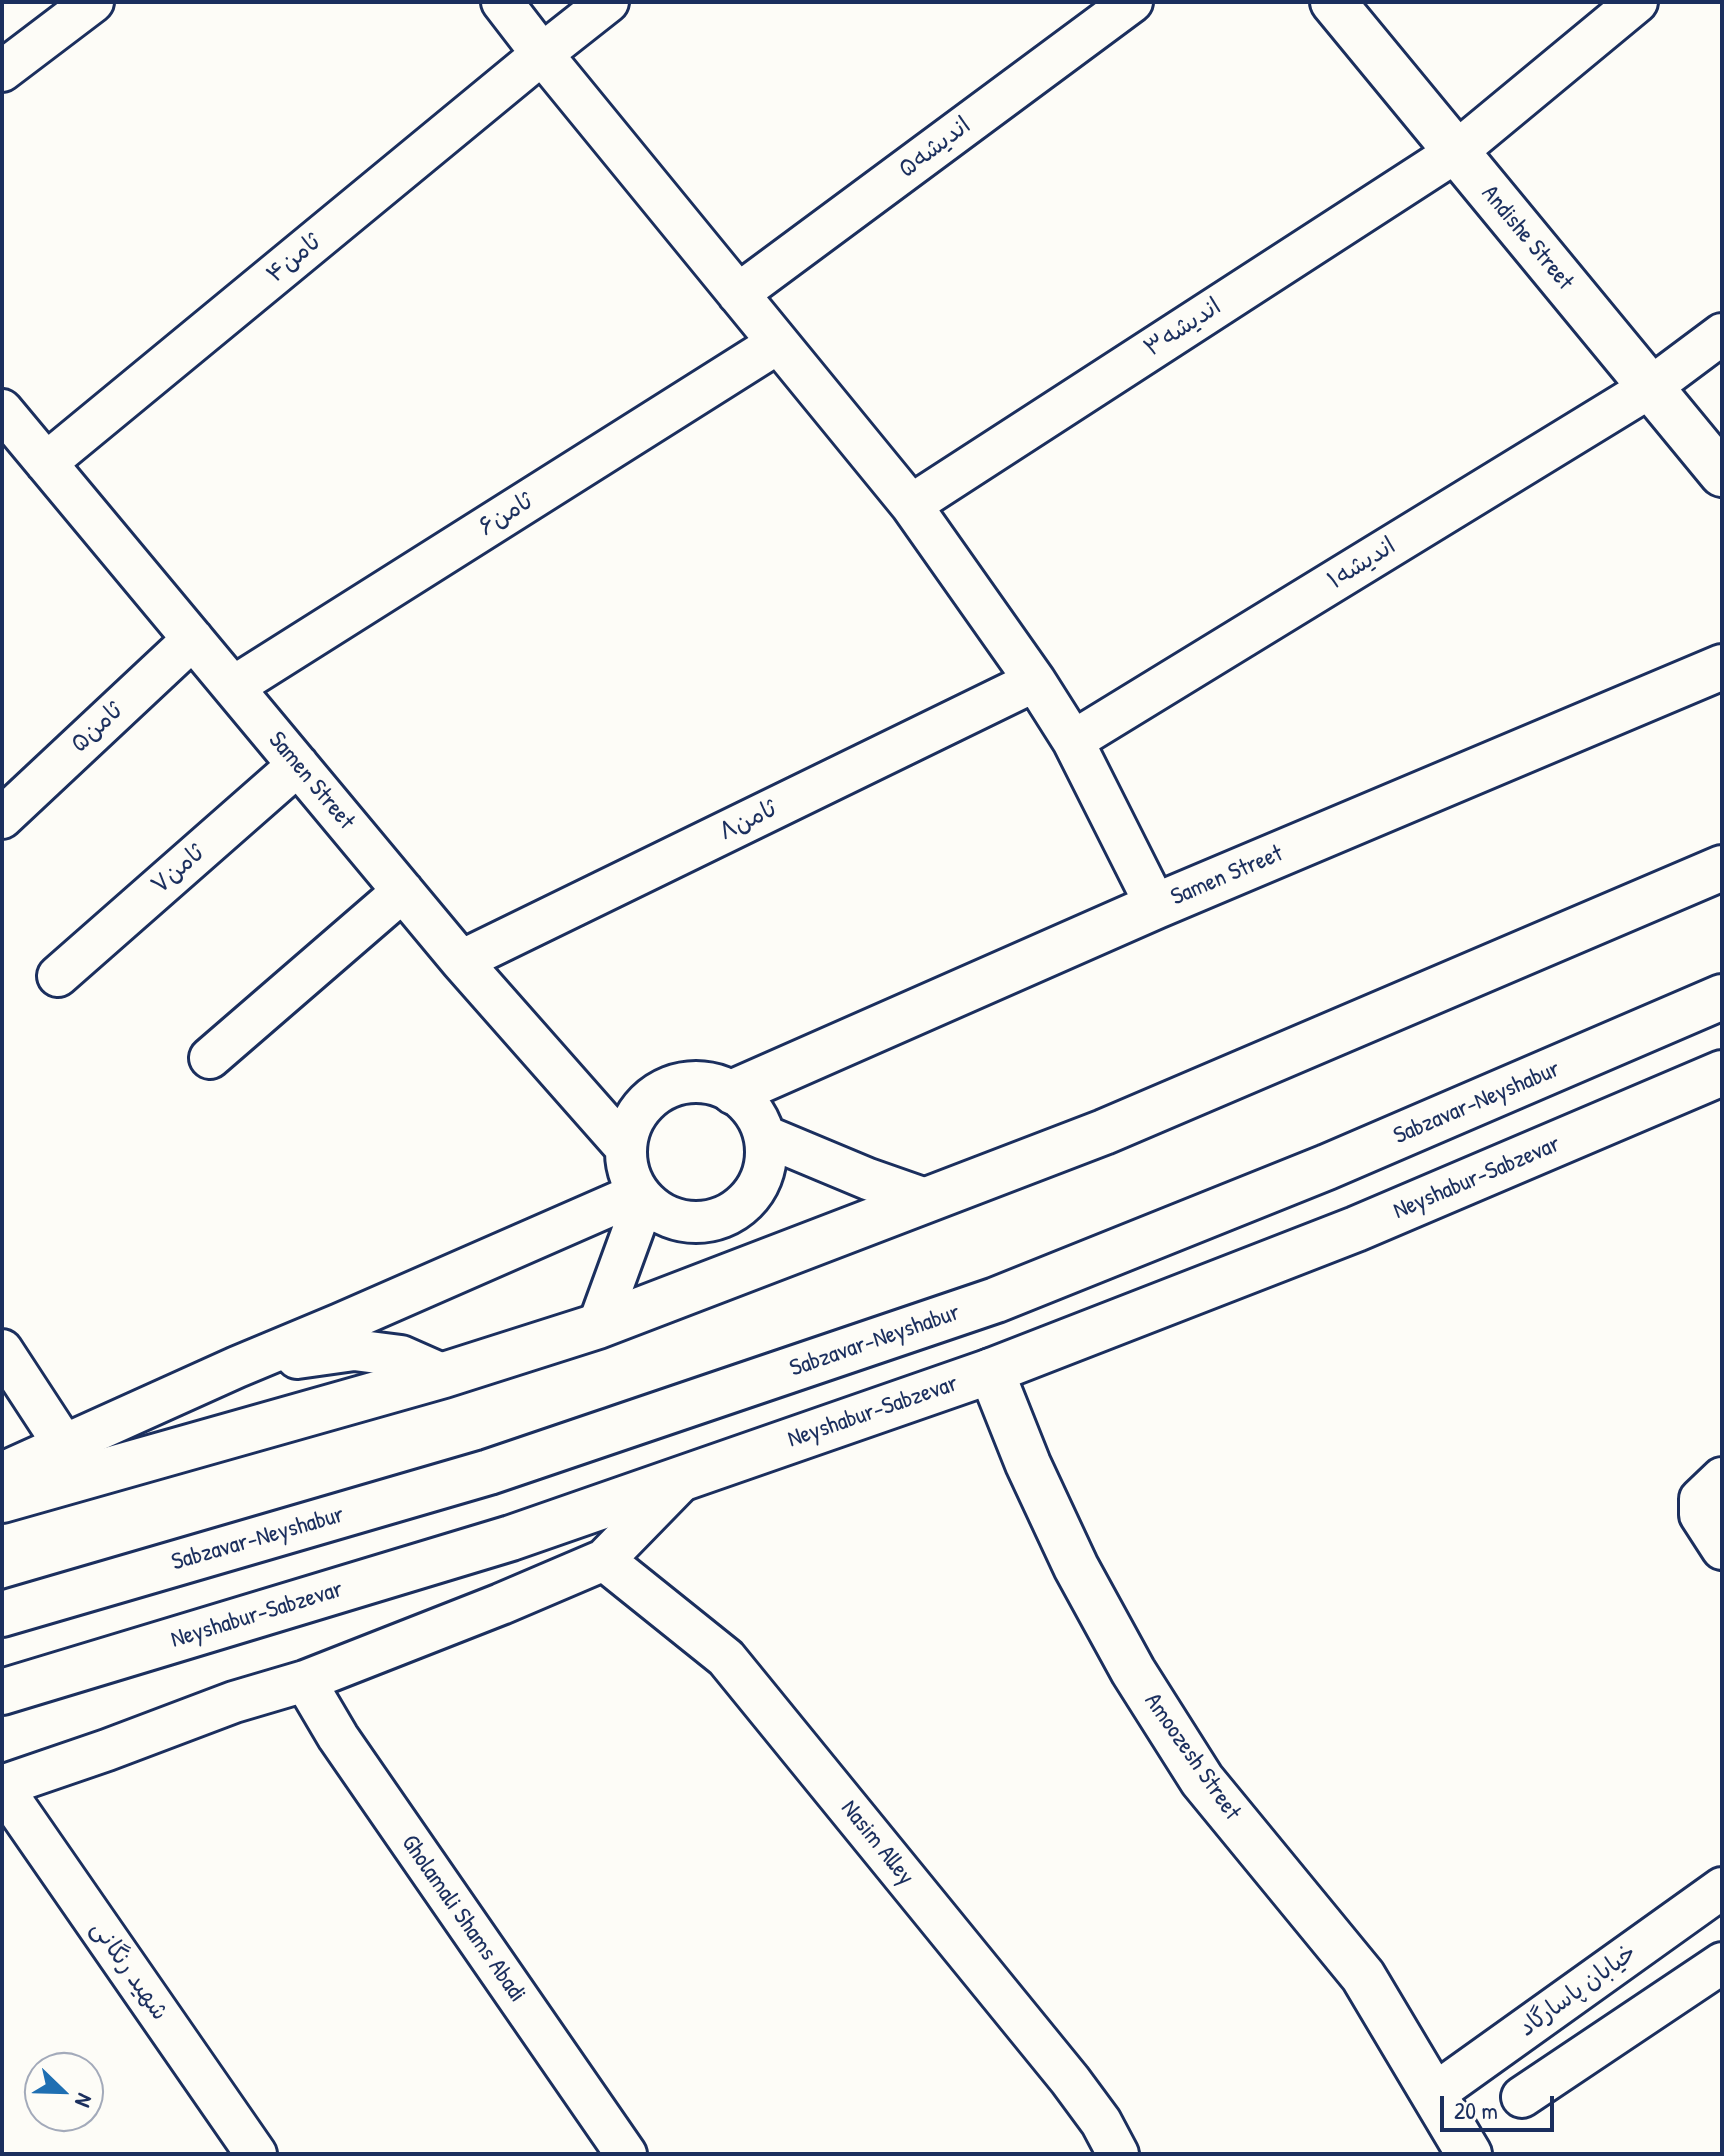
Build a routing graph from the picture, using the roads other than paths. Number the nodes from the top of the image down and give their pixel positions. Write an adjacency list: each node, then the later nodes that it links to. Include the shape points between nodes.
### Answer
1 (93, 2): 8 (street)
2 (502, 2): 7 (street)
3 (608, 2): 7 (street, ثامن۴)
4 (1132, 2): 10 (street, اندیشه۵)
5 (1333, 2): 9 (main road, Andishe Street)
6 (1637, 2): 9 (street, اندیشه۳)
7 (542, 54): 10 (street); 15 (street, ثامن۴)
8 (2, 71)
9 (1456, 152): 13 (main road, Andishe Street); 17 (street, اندیشه۳)
10 (738, 294): 12 (street)
11 (1722, 334): 13 (street, اندیشه۱)
12 (778, 343): 17 (street); 21 (street, ثامن۶)
13 (1651, 387): 16 (main road, Andishe Street); 22 (street, اندیشه۱)
14 (5, 419): 15 (street, Samen Street)
15 (46, 463): 18 (street, Samen Street)
16 (1722, 474)
17 (911, 505): 20 (street)
18 (193, 639): 21 (street, Samen Street); 24 (street, ثامن۵)
19 (1722, 667): 27 (main road, Samen Street)
20 (1035, 681): 22 (street); 28 (street, ثامن۸)
21 (233, 687): 23 (street, Samen Street)
22 (1073, 741): 27 (street)
23 (298, 765): 26 (street, Samen Street); 29 (street, ثامن۷)
24 (2, 818)
25 (1722, 868): 37 (main road, via 1104,1132)
26 (403, 891): 28 (street, Samen Street); 31 (street)
27 (1156, 906): 33 (main road, Samen Street)
28 (461, 961): 35 (street, Samen Street)
29 (58, 976)
30 (1722, 997): 50 (main road, Sabzavar-Neyshabur, via 1327,1167 996,1300 489,1472)
31 (210, 1058)
32 (1722, 1073): 41 (main road, Neyshabur-Sabzevar, via 1356,1229)
33 (734, 1092): 34 (street, via 754,1111); 35 (street, via 707,1082 678,1084 652,1097 634,1120)
34 (765, 1136): 36 (street, via 764,1173 745,1205 712,1222 675,1220); 37 (street)
35 (626, 1148): 36 (street, via 628,1171)
36 (642, 1197): 38 (street); 40 (street)
37 (928, 1200): 38 (main road)
38 (598, 1326): 42 (main road)
39 (2, 1350): 43 (street)
40 (237, 1367): 42 (street, via 354,1350 401,1356); 43 (street)
41 (991, 1371): 46 (main road, Neyshabur-Sabzevar); 56 (main road, Amoozesh Street, via 1076,1567 1133,1671 1202,1780 1363,1976)
42 (444, 1375): 47 (main road)
43 (64, 1445): 44 (street)
44 (2, 1473)
45 (1722, 1478): 48 (street, via 1700,1499 1700,1515)
46 (681, 1481): 49 (street); 52 (main road, Neyshabur-Sabzevar)
47 (2, 1500)
48 (1722, 1549)
49 (604, 1560): 51 (street); 60 (street, Nasim Alley, via 726,1658 1070,2080)
50 (2, 1614)
51 (305, 1681): 53 (street); 59 (street, Gholamali Shams Abadi, via 338,1737)
52 (2, 1692)
53 (2, 1787): 58 (street, شهید رنگانی)
54 (1722, 1888): 56 (street, خیابان پاسارگاد)
55 (1722, 1963): 57 (street)
56 (1434, 2094): 61 (main road, Amoozesh Street)
57 (1522, 2097)
58 (256, 2154)
59 (626, 2154)
60 (1118, 2154)
61 (1469, 2154)

